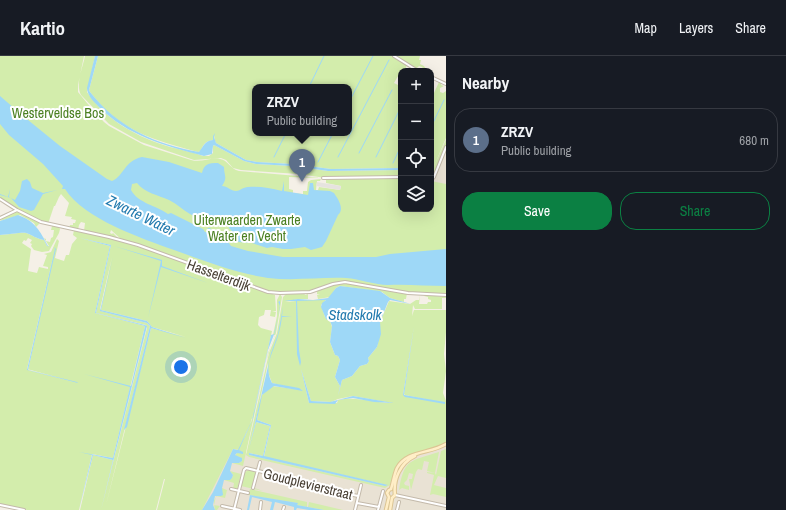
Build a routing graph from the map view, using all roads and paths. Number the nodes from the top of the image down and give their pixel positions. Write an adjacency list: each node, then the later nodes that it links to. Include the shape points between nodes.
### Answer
1 (394, 56): 2 (street)
2 (413, 68)
3 (434, 78): 4 (street)
4 (446, 84)
5 (446, 147): 7 (street)
6 (398, 177): 8 (street)
7 (434, 177)
8 (323, 178)
9 (0, 199): 10 (street, Hasselterdijk)
10 (17, 210): 11 (street); 12 (street, Hasselterdijk, via 44,223 138,245 270,292 310,292 345,282 415,294)
11 (0, 218)
12 (446, 295)
13 (446, 444): 19 (main road, via 409,459 402,466)
14 (260, 462): 15 (street, Goudplevierstraat)
15 (257, 471): 17 (street, Goudplevierstraat); 20 (street, Goudplevierstraat, via 244,469); 24 (street, Goudplevierstraat)
16 (361, 485): 24 (street, Goudplevierstraat)
17 (253, 488)
18 (230, 489): 20 (street, Goudplevierstraat)
19 (393, 490): 23 (main road); 25 (main road, via 387,493)
20 (239, 491): 22 (street, Goudplevierstraat); 33 (street, Goudplevierstraat)
21 (383, 491): 34 (street)
22 (248, 493)
23 (396, 495): 26 (main road); 32 (street)
24 (358, 496): 28 (street, Goudplevierstraat)
25 (389, 497): 26 (main road); 39 (main road)
26 (392, 498): 40 (main road)
27 (261, 502): 37 (street)
28 (357, 502): 34 (street); 38 (street, Goudplevierstraat)
29 (399, 502): 41 (street)
30 (0, 505): 35 (street)
31 (222, 506): 33 (street)
32 (446, 506)
33 (234, 509): 36 (street)
34 (379, 509)
35 (24, 510)
36 (240, 510)
37 (260, 510)
38 (355, 510)
39 (386, 510)
40 (390, 510)
41 (397, 510)

